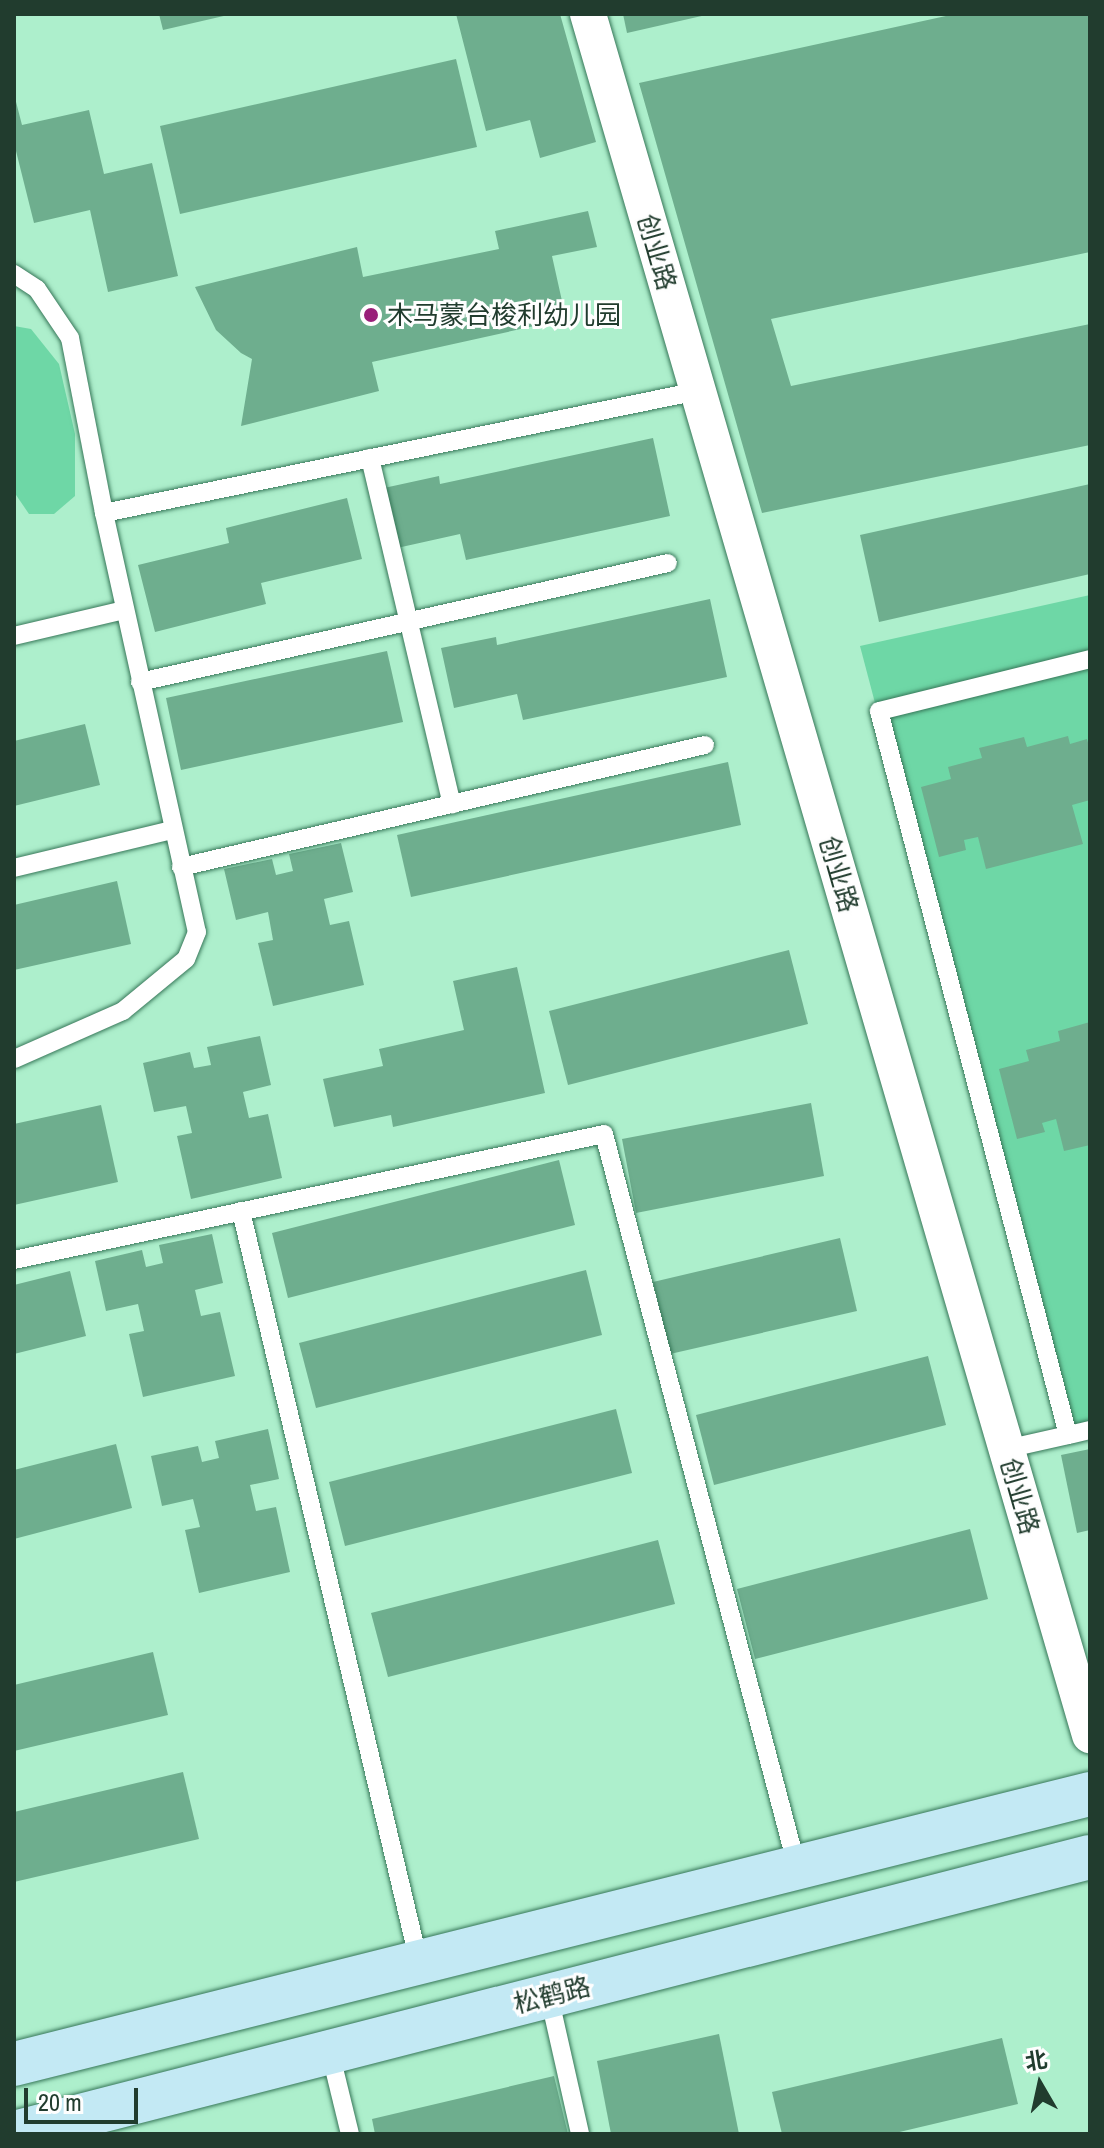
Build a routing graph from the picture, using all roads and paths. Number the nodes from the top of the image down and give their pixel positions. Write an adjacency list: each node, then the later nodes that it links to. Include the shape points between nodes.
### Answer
1 (588, 14): 5 (street, 创业路)
2 (14, 274): 3 (lane)
3 (37, 289): 4 (lane); 7 (lane, via 70,338)
4 (14, 294)
5 (698, 391): 6 (lane); 24 (street, 创业路)
6 (370, 458): 7 (lane); 10 (lane)
7 (104, 513): 9 (lane)
8 (668, 563): 10 (lane)
9 (124, 610): 11 (lane); 13 (lane)
10 (408, 620): 13 (lane); 15 (lane)
11 (14, 636)
12 (1090, 659): 23 (lane, via 879,711)
13 (140, 682): 16 (lane)
14 (705, 745): 15 (lane)
15 (452, 804): 17 (lane)
16 (172, 830): 17 (lane); 18 (lane)
17 (181, 867): 19 (lane, via 197,932 186,959 123,1011)
18 (14, 868)
19 (14, 1059)
20 (241, 1211): 21 (lane); 28 (lane, via 604,1134); 29 (lane)
21 (14, 1260)
22 (1090, 1430): 23 (lane)
23 (1068, 1435): 24 (lane)
24 (1006, 1449): 25 (street, 创业路)
25 (1090, 1735)
26 (1090, 1794): 28 (main road)
27 (1090, 1857): 30 (main road, 松鹤路)
28 (797, 1867): 29 (main road)
29 (419, 1962): 32 (main road)
30 (549, 1996): 31 (main road, 松鹤路); 36 (lane)
31 (330, 2052): 33 (main road, 松鹤路); 35 (lane)
32 (14, 2064)
33 (108, 2122): 34 (main road, 松鹤路)
34 (14, 2133)
35 (350, 2134)
36 (580, 2134)

